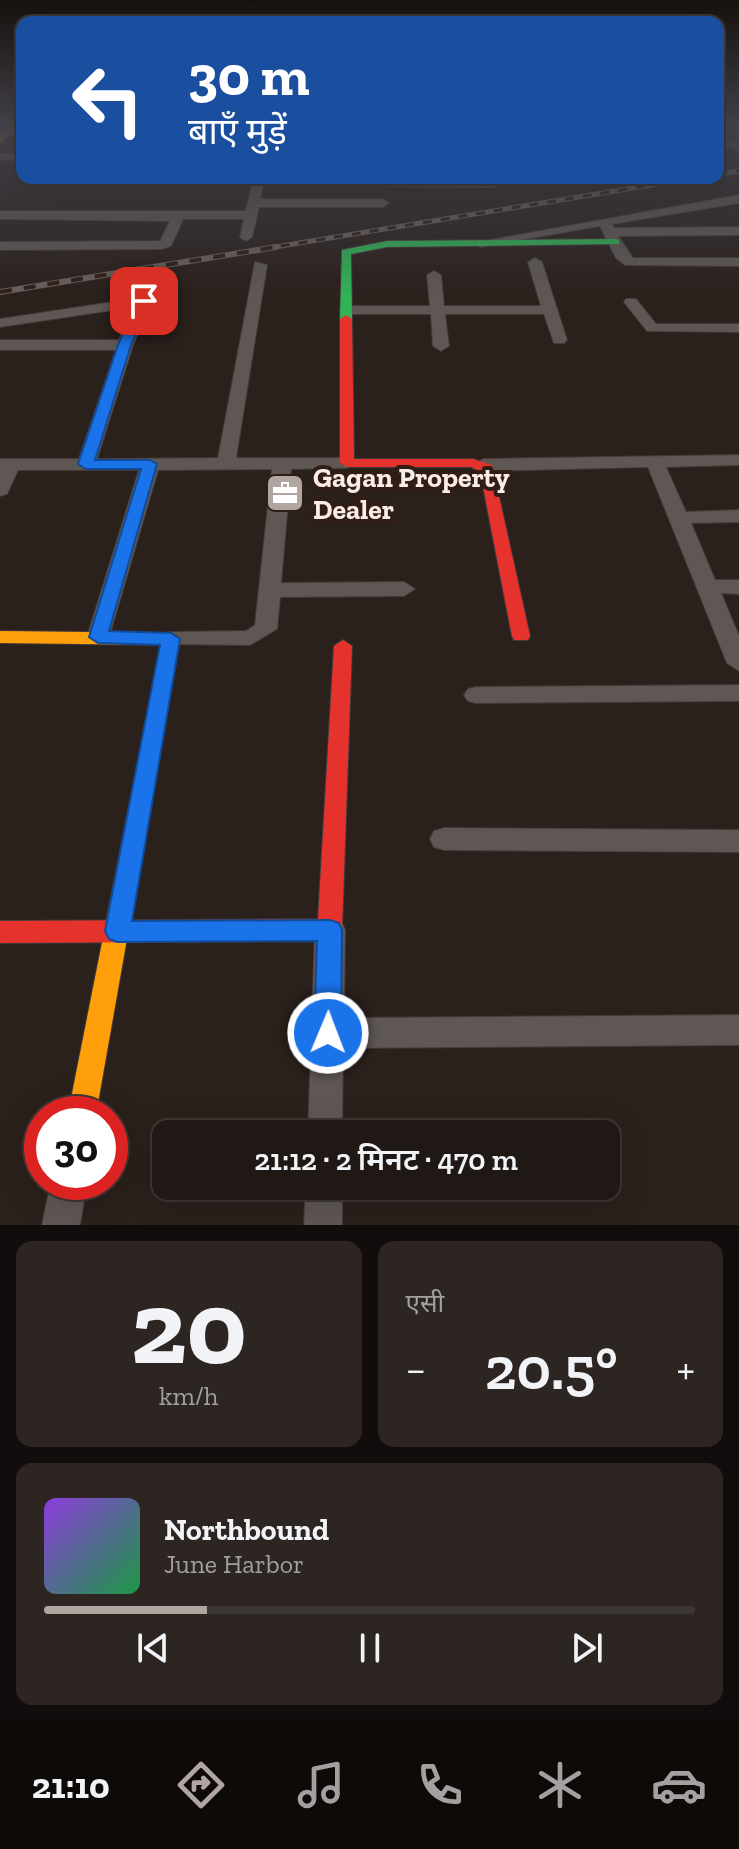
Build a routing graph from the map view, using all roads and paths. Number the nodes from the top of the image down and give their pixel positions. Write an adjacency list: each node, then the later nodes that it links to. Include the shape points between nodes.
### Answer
1 (258, 184): 8 (street)
2 (450, 184): 4 (street)
3 (493, 184): 5 (street)
4 (422, 186)
5 (498, 199)
6 (739, 199): 12 (street)
7 (383, 203): 8 (street)
8 (252, 209): 10 (street); 13 (street)
9 (0, 215): 10 (street)
10 (175, 215): 14 (street, via 162,245)
11 (739, 231): 12 (street)
12 (610, 232): 16 (street, via 630,262); 23 (street, via 467,245 387,244 346,252)
13 (246, 237)
14 (0, 246)
15 (535, 262): 25 (street)
16 (734, 262): 19 (street)
17 (260, 265): 37 (street)
18 (434, 275): 24 (street)
19 (739, 277)
20 (152, 283): 21 (street)
21 (144, 301): 26 (street); 30 (street)
22 (631, 302): 27 (street, via 652,328)
23 (346, 310): 24 (street); 34 (street)
24 (437, 310): 25 (street); 31 (street)
25 (550, 310): 28 (street)
26 (0, 323)
27 (739, 328)
28 (559, 340)
29 (0, 345): 30 (street)
30 (125, 345): 35 (street)
31 (441, 346)
32 (739, 460): 33 (street)
33 (655, 462): 40 (street); 43 (street)
34 (347, 463): 38 (street); 40 (street)
35 (86, 464): 36 (street); 39 (street)
36 (150, 464): 37 (street); 50 (street)
37 (226, 464): 38 (street)
38 (282, 464): 47 (street)
39 (5, 465): 41 (street)
40 (483, 465): 48 (street, via 489,472)
41 (0, 490)
42 (739, 516): 43 (street)
43 (677, 518): 44 (street)
44 (705, 586): 45 (street); 53 (street)
45 (739, 587)
46 (404, 589): 47 (street)
47 (271, 590): 51 (street, via 266,629 259,635)
48 (521, 636)
49 (0, 637): 50 (street)
50 (98, 637): 51 (street)
51 (171, 639): 59 (street)
52 (343, 646): 58 (street)
53 (739, 663)
54 (739, 693): 55 (street)
55 (476, 695)
56 (444, 839): 57 (street)
57 (739, 841)
58 (330, 930): 59 (street); 62 (street)
59 (117, 931): 60 (street); 63 (street)
60 (0, 932)
61 (739, 1030): 62 (street)
62 (328, 1033): 64 (street)
63 (85, 1096)
64 (325, 1120)
65 (66, 1200): 67 (street)
66 (324, 1200): 68 (street)
67 (61, 1225)
68 (323, 1225)

